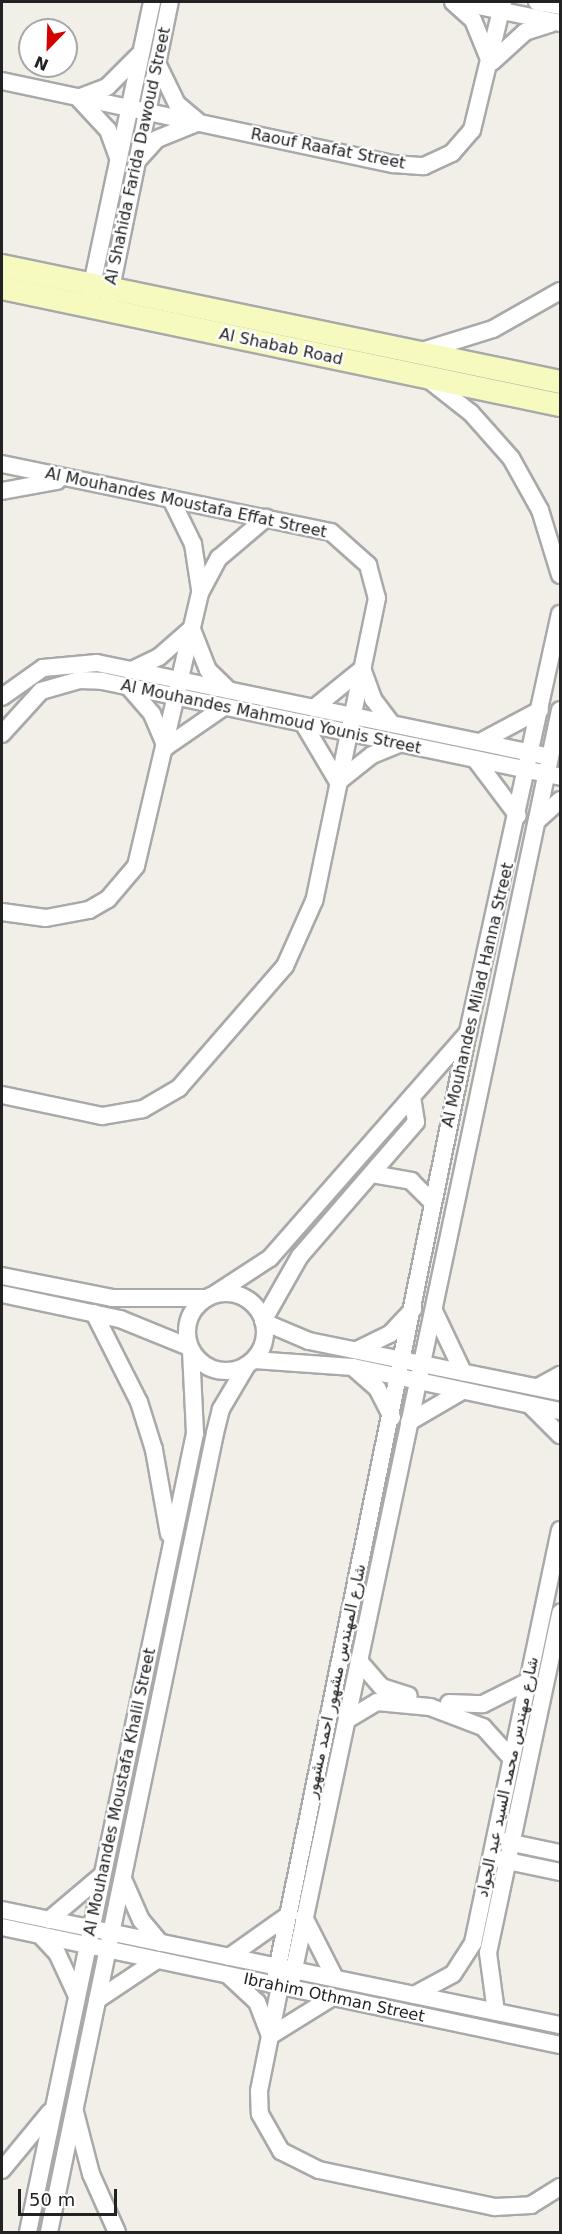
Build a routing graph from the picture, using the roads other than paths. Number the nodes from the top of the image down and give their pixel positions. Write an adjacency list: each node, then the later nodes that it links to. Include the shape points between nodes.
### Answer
1 (152, 2): 8 (street, Al Shahida Farida Dawoud Street)
2 (170, 2): 9 (street, Al Shahida Farida Dawoud Street)
3 (452, 2): 10 (street, via 482,34)
4 (459, 2): 6 (street)
5 (537, 2): 7 (street)
6 (502, 6): 7 (street); 10 (street, Raouf Raafat Street)
7 (557, 12): 10 (street, via 511,41)
8 (141, 52): 12 (street, via 121,78); 13 (street, Al Shahida Farida Dawoud Street)
9 (158, 62): 14 (street, Al Shahida Farida Dawoud Street); 15 (street, via 177,104)
10 (490, 65): 15 (street, Raouf Raafat Street, via 468,136 452,153 424,166)
11 (2, 81): 12 (street, Raouf Raafat Street)
12 (76, 98): 13 (street, Raouf Raafat Street); 16 (street, via 99,117)
13 (129, 108): 14 (street, Raouf Raafat Street); 16 (street, Al Shahida Farida Dawoud Street)
14 (147, 112): 15 (street, Raouf Raafat Street); 17 (street, Al Shahida Farida Dawoud Street)
15 (201, 123): 17 (street, via 157,139)
16 (119, 158): 21 (street, Al Shahida Farida Dawoud Street)
17 (137, 163): 21 (street, Al Shahida Farida Dawoud Street)
18 (2, 266): 21 (main road, Al Shabab Road)
19 (2, 288): 21 (main road, Al Shabab Road)
20 (561, 291): 22 (street, via 501,325)
21 (99, 298): 22 (main road, Al Shabab Road); 23 (main road, Al Shabab Road)
22 (418, 352): 24 (main road, Al Shabab Road)
23 (423, 376): 26 (main road, Al Shabab Road); 32 (street, via 471,413 511,458 540,510)
24 (549, 376): 25 (main road, Al Shabab Road)
25 (561, 382)
26 (556, 407)
27 (2, 464): 28 (street, Al Mouhandes Moustafa Effat Street)
28 (77, 480): 29 (street); 30 (street, Al Mouhandes Moustafa Effat Street)
29 (2, 491)
30 (171, 499): 31 (street, Al Mouhandes Moustafa Effat Street); 33 (street, via 193,544)
31 (266, 518): 33 (street, via 219,558); 36 (street, Al Mouhandes Moustafa Effat Street, via 331,532 368,565 377,598)
32 (561, 575)
33 (200, 593): 35 (street)
34 (561, 614): 42 (street, Al Mouhandes Milad Hanna Street)
35 (192, 627): 37 (street); 38 (street); 40 (street, via 204,663)
36 (363, 668): 41 (street); 45 (street, Al Mouhandes Moustafa Effat Street); 46 (street, via 373,699)
37 (130, 678): 38 (street, Al Mouhandes Mahmoud Younis Street); 39 (street, Al Mouhandes Mahmoud Younis Street, via 68,662 35,672); 47 (street, Al Mouhandes Mahmoud Younis Street, via 59,683 25,703); 50 (street)
38 (179, 688): 40 (street, Al Mouhandes Mahmoud Younis Street); 50 (street)
39 (2, 697)
40 (227, 699): 41 (street, Al Mouhandes Mahmoud Younis Street); 44 (street, Al Mouhandes Mahmoud Younis Street); 50 (street)
41 (314, 708): 45 (street, Al Mouhandes Mahmoud Younis Street)
42 (540, 710): 48 (street); 53 (street, Al Mouhandes Milad Hanna Street)
43 (560, 713): 51 (street, Al Mouhandes Milad Hanna Street)
44 (303, 723): 45 (street, Al Mouhandes Mahmoud Younis Street); 55 (street)
45 (350, 724): 46 (street, Al Mouhandes Mahmoud Younis Street); 49 (street, Al Mouhandes Mahmoud Younis Street); 55 (street, Al Mouhandes Moustafa Effat Street)
46 (392, 724): 48 (street, Al Mouhandes Mahmoud Younis Street)
47 (2, 734)
48 (480, 742): 53 (street, Al Mouhandes Mahmoud Younis Street)
49 (399, 744): 52 (street, Al Mouhandes Mahmoud Younis Street); 55 (street, via 372,755)
50 (166, 747): 61 (street, via 144,846 124,884 108,899 68,916)
51 (555, 758): 53 (street, Al Mouhandes Mahmoud Younis Street); 54 (street, Al Mouhandes Milad Hanna Street)
52 (475, 759): 53 (street, Al Mouhandes Mahmoud Younis Street); 57 (street)
53 (530, 762): 54 (street, Al Mouhandes Mahmoud Younis Street); 57 (street, Al Mouhandes Milad Hanna Street)
54 (554, 776): 58 (street, Al Mouhandes Milad Hanna Street)
55 (338, 782): 64 (street, Al Mouhandes Moustafa Effat Street, via 314,901 297,945 180,1088 143,1109 102,1116)
56 (561, 800): 58 (street)
57 (518, 816): 63 (street, Al Mouhandes Milad Hanna Street)
58 (537, 820): 73 (street, Al Mouhandes Milad Hanna Street)
59 (2, 898): 61 (street)
60 (2, 912): 61 (street)
61 (18, 915): 62 (street)
62 (2, 920)
63 (468, 1032): 65 (street); 67 (street, Al Mouhandes Milad Hanna Street)
64 (2, 1095)
65 (412, 1097): 66 (street, via 416,1122); 70 (street, via 270,1258)
66 (372, 1174): 67 (street, via 411,1181); 76 (street, via 300,1256)
67 (433, 1203): 72 (street, Al Mouhandes Milad Hanna Street)
68 (2, 1276): 71 (street)
69 (2, 1294): 74 (street)
70 (210, 1296): 71 (street); 76 (street, via 242,1297); 78 (street, via 189,1319)
71 (127, 1300): 75 (street, via 129,1311)
72 (415, 1306): 79 (street, via 390,1334); 81 (street, Al Mouhandes Milad Hanna Street)
73 (433, 1310): 83 (street, Al Mouhandes Milad Hanna Street); 85 (street)
74 (94, 1313): 75 (street); 100 (street, via 148,1431)
75 (120, 1319): 78 (street)
76 (264, 1321): 77 (street); 82 (street, via 264,1344)
77 (299, 1338): 79 (street); 80 (street, via 292,1350)
78 (190, 1349): 82 (street, via 204,1365 221,1371); 93 (street, Al Mouhandes Moustafa Khalil Street)
79 (357, 1350): 81 (street)
80 (296, 1359): 82 (street); 84 (street)
81 (404, 1360): 83 (street); 87 (street, Al Mouhandes Milad Hanna Street)
82 (251, 1363): 94 (street, Al Mouhandes Moustafa Khalil Street)
83 (422, 1364): 85 (street); 88 (street, Al Mouhandes Milad Hanna Street)
84 (353, 1368): 87 (street); 96 (street, via 378,1388)
85 (463, 1372): 89 (street)
86 (561, 1375): 89 (street)
87 (400, 1378): 88 (street); 96 (street, شارع المهندس مشهور احمد مشهور)
88 (418, 1381): 90 (street); 97 (street, شارع المهندس مشهور احمد مشهور)
89 (538, 1387): 91 (street)
90 (462, 1391): 92 (street); 97 (street)
91 (561, 1392)
92 (530, 1404): 95 (street); 98 (street)
93 (197, 1405): 94 (street, via 210,1402); 100 (street, Al Mouhandes Moustafa Khalil Street)
94 (221, 1409): 114 (street, Al Mouhandes Moustafa Khalil Street)
95 (561, 1411)
96 (392, 1417): 116 (street, شارع المهندس مشهور احمد مشهور)
97 (410, 1422): 104 (street, شارع المهندس مشهور احمد مشهور)
98 (561, 1435)
99 (561, 1530): 101 (street, شارع مهندس محمد السيد عبد الجواد)
100 (171, 1548): 113 (street, Al Mouhandes Moustafa Khalil Street)
101 (554, 1593): 105 (street, شارع مهندس محمد السيد عبد الجواد)
102 (561, 1613): 103 (street, شارع مهندس محمد السيد عبد الجواد)
103 (558, 1635): 109 (street, شارع مهندس محمد السيد عبد الجواد)
104 (359, 1661): 106 (street, via 382,1687); 107 (street, شارع المهندس مشهور احمد مشهور)
105 (528, 1681): 106 (street, via 483,1704); 108 (street, شارع مهندس محمد السيد عبد الجواد)
106 (431, 1704): 107 (street, via 377,1702); 108 (street, via 483,1727)
107 (347, 1720): 116 (street, شارع المهندس مشهور احمد مشهور)
108 (512, 1759): 109 (street, شارع مهندس محمد السيد عبد الجواد)
109 (503, 1841): 110 (street); 111 (street, شارع مهندس محمد السيد عبد الجواد)
110 (561, 1853)
111 (500, 1859): 112 (street); 131 (street, شارع مهندس محمد السيد عبد الجواد, via 465,1960 453,1974); 135 (street, شارع مهندس محمد السيد عبد الجواد, via 488,1953)
112 (561, 1872)
113 (103, 1873): 117 (street, via 70,1908); 119 (street, Al Mouhandes Moustafa Khalil Street)
114 (123, 1878): 120 (street, Al Mouhandes Moustafa Khalil Street); 122 (street, via 136,1911)
115 (2, 1910): 117 (street, Ibrahim Othman Street)
116 (296, 1917): 125 (street); 127 (street, شارع المهندس مشهور احمد مشهور); 129 (street)
117 (50, 1920): 119 (street, Ibrahim Othman Street)
118 (2, 1927): 121 (street, Ibrahim Othman Street)
119 (92, 1929): 120 (street, Ibrahim Othman Street); 123 (street, Al Mouhandes Moustafa Khalil Street)
120 (111, 1933): 122 (street, Ibrahim Othman Street); 124 (street, Al Mouhandes Moustafa Khalil Street)
121 (41, 1936): 123 (street, Ibrahim Othman Street); 132 (street, via 63,1963)
122 (160, 1942): 125 (street, Ibrahim Othman Street)
123 (88, 1946): 124 (street, Ibrahim Othman Street); 132 (street, Al Mouhandes Moustafa Khalil Street)
124 (108, 1950): 126 (street, Ibrahim Othman Street); 134 (street, Al Mouhandes Moustafa Khalil Street)
125 (229, 1957): 127 (street, Ibrahim Othman Street)
126 (157, 1960): 128 (street, Ibrahim Othman Street); 134 (street)
127 (285, 1968): 129 (street, Ibrahim Othman Street); 130 (street, شارع المهندس مشهور احمد مشهور)
128 (228, 1976): 130 (street, Ibrahim Othman Street); 137 (street, via 257,2002)
129 (335, 1978): 131 (street, Ibrahim Othman Street)
130 (281, 1986): 133 (street, Ibrahim Othman Street); 137 (street, شارع المهندس مشهور احمد مشهور)
131 (414, 1995): 135 (street, Ibrahim Othman Street)
132 (77, 1996): 139 (street, Al Mouhandes Moustafa Khalil Street)
133 (331, 1998): 137 (street); 138 (street, Ibrahim Othman Street)
134 (97, 2000): 140 (street, Al Mouhandes Moustafa Khalil Street)
135 (496, 2012): 136 (street, Ibrahim Othman Street)
136 (561, 2025)
137 (270, 2036): 142 (street, شارع المهندس مشهور احمد مشهور, via 260,2114 267,2134 298,2164 504,2208 531,2205)
138 (561, 2046)
139 (54, 2107): 141 (street); 143 (street, Al Mouhandes Moustafa Khalil Street)
140 (74, 2109): 144 (street, Al Mouhandes Moustafa Khalil Street); 147 (street, via 91,2174)
141 (2, 2170)
142 (561, 2187)
143 (32, 2214): 145 (street); 146 (street, Al Mouhandes Moustafa Khalil Street)
144 (52, 2228)
145 (14, 2232)
146 (28, 2232)
147 (117, 2232)

